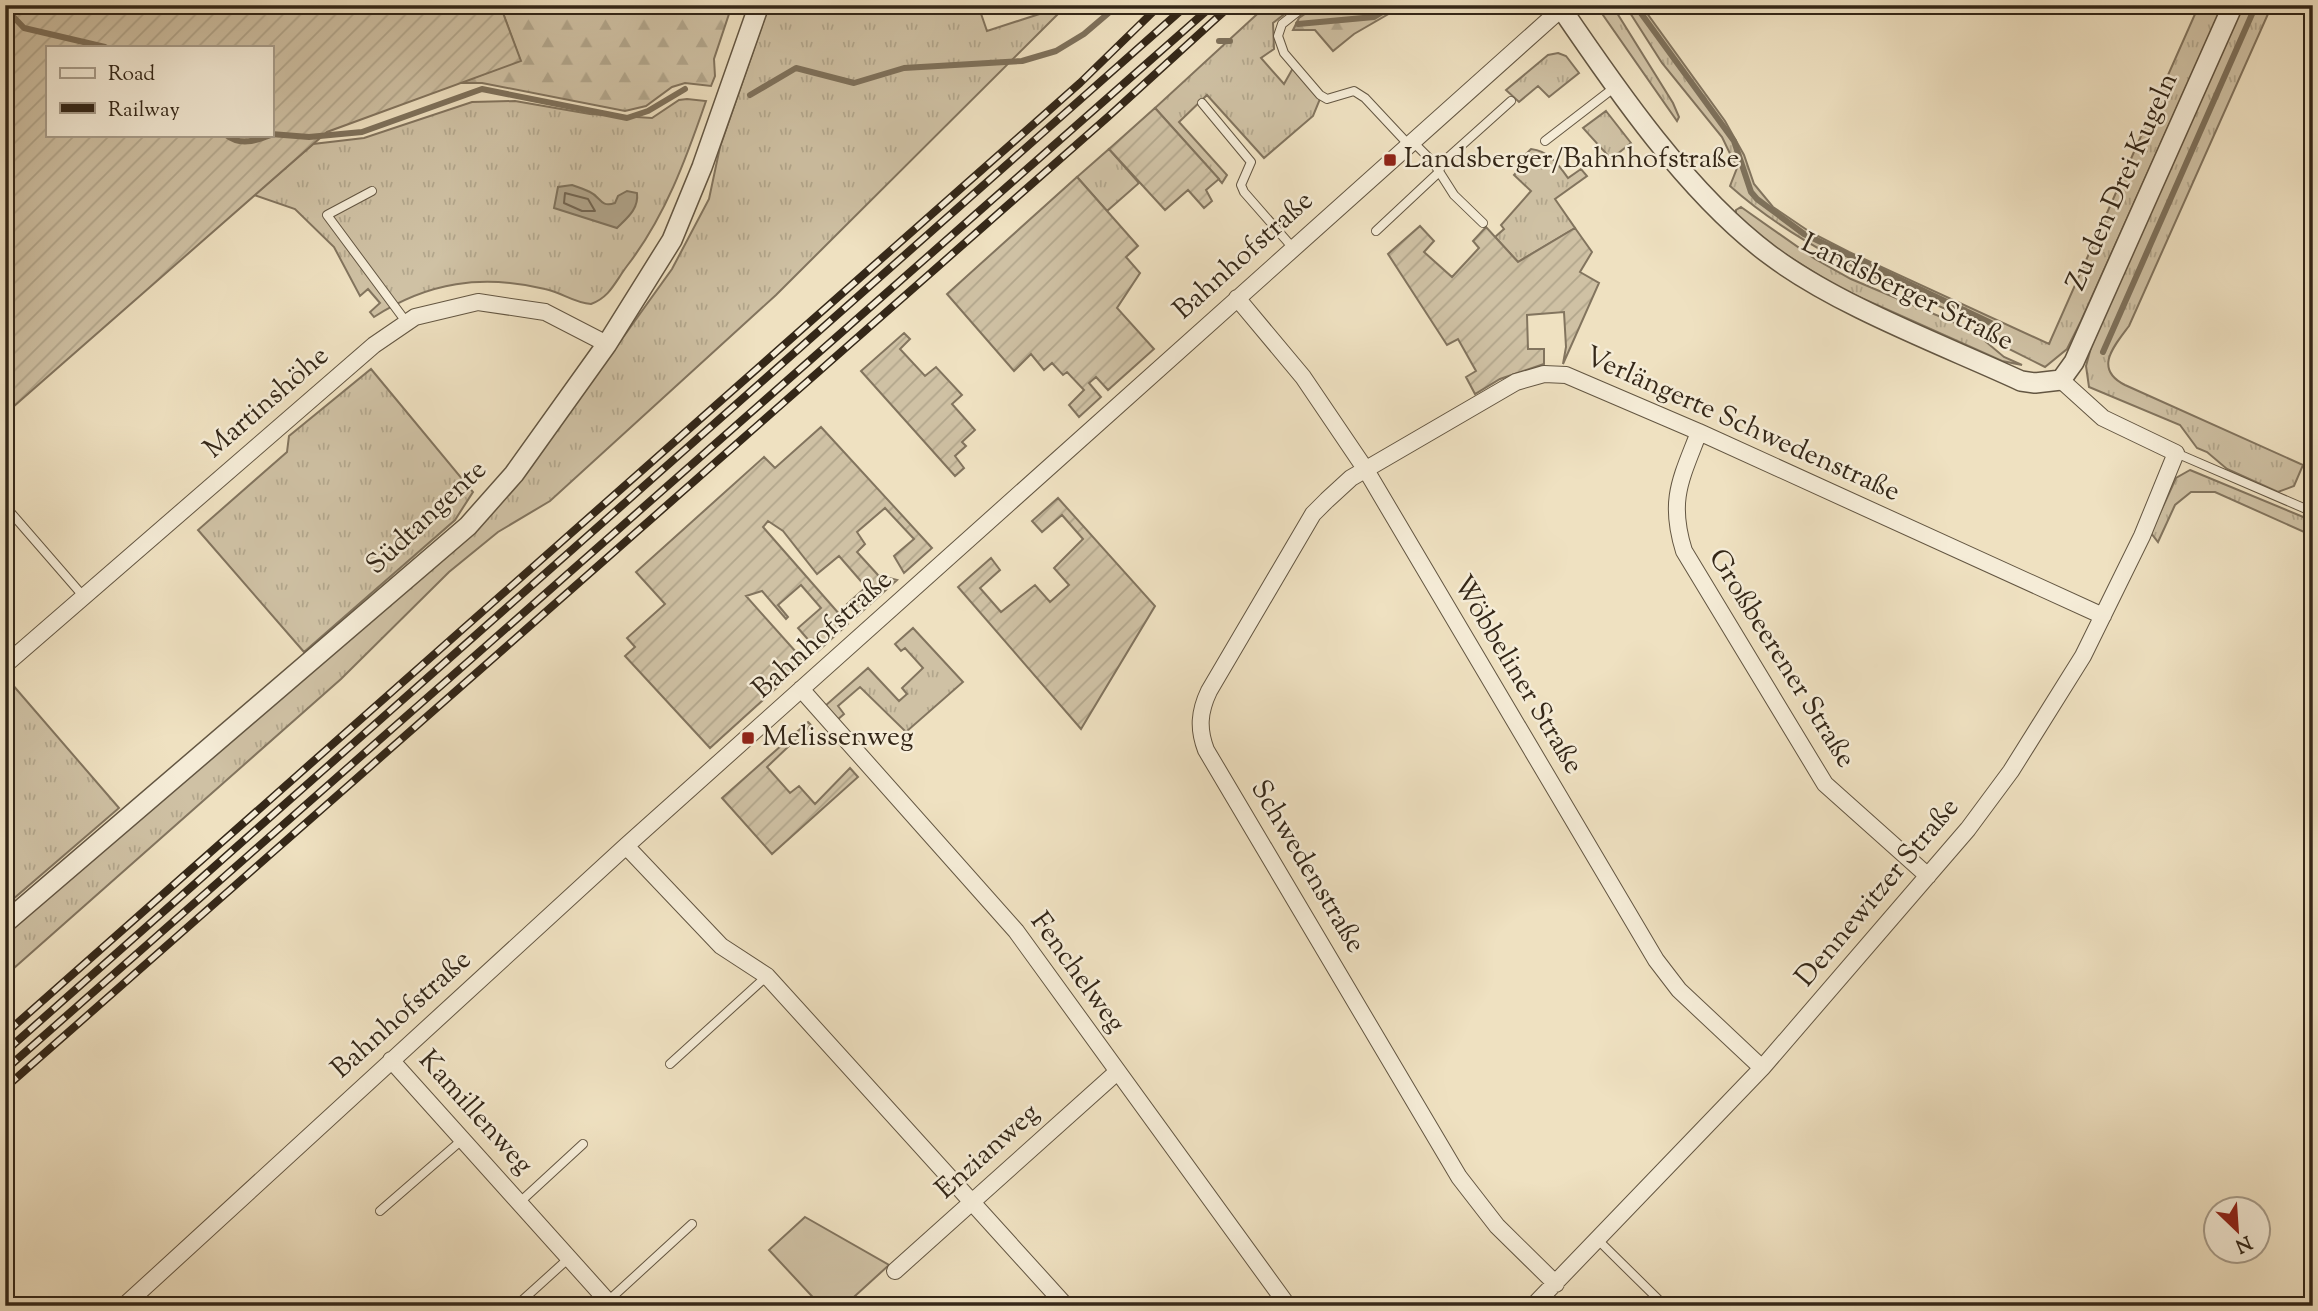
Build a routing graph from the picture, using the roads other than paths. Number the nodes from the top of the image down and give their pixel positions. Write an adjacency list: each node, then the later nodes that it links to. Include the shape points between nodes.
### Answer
1 (759, 5): 17 (street, Südtangente, via 672,240)
2 (1306, 5): 9 (lane, via 1282,24 1278,36 1284,53 1321,96 1327,99 1354,91)
3 (2233, 5): 18 (street, Zu den Drei Kugeln, via 2074,362)
4 (1560, 7): 5 (street, Landsberger Straße); 9 (street, Bahnhofstraße)
5 (1618, 85): 8 (lane); 18 (street, Landsberger Straße, via 1684,174 1772,257 1870,312 2021,380)
6 (1511, 101): 10 (lane, via 1443,162)
7 (1202, 103): 14 (lane, via 1251,162 1241,185 1244,192)
8 (1545, 141)
9 (1410, 142): 10 (lane, via 1433,162); 14 (street, Bahnhofstraße)
10 (1438, 173): 12 (lane); 13 (lane)
11 (372, 191): 16 (lane, via 327,215)
12 (1483, 223)
13 (1376, 231)
14 (1293, 248): 15 (street, Bahnhofstraße)
15 (1237, 299): 21 (street, Wöbbeliner Straße, via 1303,377); 27 (street, Bahnhofstraße)
16 (407, 323): 17 (street, Martinshöhe, via 478,302 545,312); 24 (street, Martinshöhe, via 374,345)
17 (607, 344): 30 (street, Südtangente, via 514,474 468,526)
18 (2061, 380): 20 (street, via 2102,418)
19 (1699, 432): 21 (street, Verlängerte Schwedenstraße, via 1566,375 1544,374 1516,382); 25 (street, Verlängerte Schwedenstraße); 29 (street, Großbeerener Straße, via 1677,488 1675,523 1684,551 1825,784)
20 (2176, 453): 23 (lane); 25 (street, Dennewitzer Straße)
21 (1366, 470): 34 (street, Wöbbeliner Straße, via 1656,960 1679,990); 45 (street, Schwedenstraße, via 1351,478 1314,514 1209,691 1200,735 1459,1177 1497,1226)
22 (5, 506): 24 (lane)
23 (2313, 512)
24 (84, 597): 26 (street, Martinshöhe)
25 (2103, 616): 29 (street, Dennewitzer Straße, via 2059,697 2011,771)
26 (5, 665)
27 (801, 689): 28 (street, Bahnhofstraße); 35 (street, Fenchelweg, via 1016,931)
28 (626, 846): 31 (street, via 721,946); 32 (street, Bahnhofstraße)
29 (1928, 876): 34 (street, Dennewitzer Straße)
30 (5, 923)
31 (767, 976): 33 (lane); 39 (street)
32 (391, 1060): 36 (street, Kamillenweg); 47 (street, Bahnhofstraße)
33 (670, 1064)
34 (1762, 1068): 42 (street, Dennewitzer Straße)
35 (1117, 1072): 39 (street, Enzianweg); 50 (street, Fenchelweg)
36 (463, 1139): 38 (street, Kamillenweg); 40 (lane)
37 (583, 1144): 38 (lane, Kamillenweg)
38 (520, 1202): 43 (street, Kamillenweg)
39 (972, 1202): 44 (street, Enzianweg); 49 (street)
40 (380, 1211)
41 (692, 1224): 46 (lane, Kamillenweg)
42 (1596, 1238): 45 (street, Dennewitzer Straße); 52 (lane)
43 (569, 1258): 46 (street, Kamillenweg); 48 (lane)
44 (895, 1272)
45 (1556, 1284): 51 (street, Dennewitzer Straße)
46 (610, 1303)
47 (124, 1306)
48 (516, 1306)
49 (1066, 1306)
50 (1289, 1306)
51 (1534, 1306)
52 (1665, 1306)

